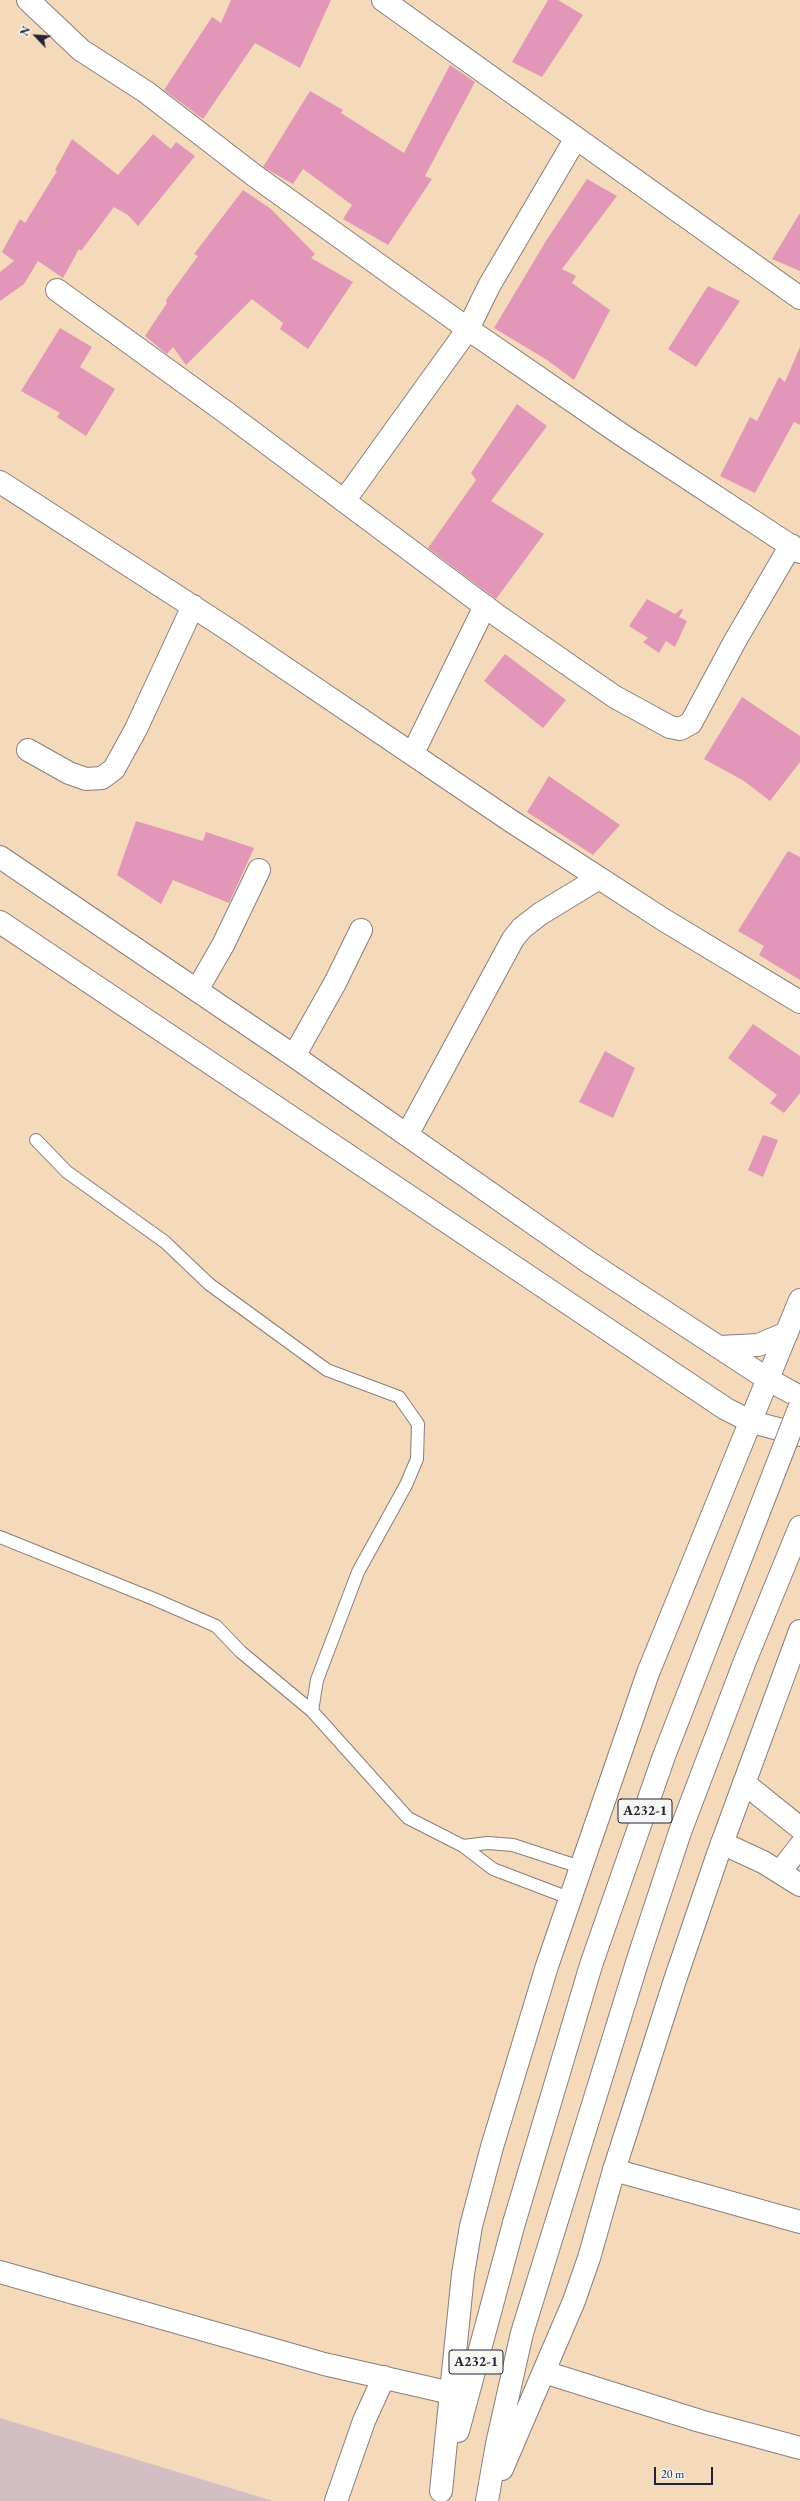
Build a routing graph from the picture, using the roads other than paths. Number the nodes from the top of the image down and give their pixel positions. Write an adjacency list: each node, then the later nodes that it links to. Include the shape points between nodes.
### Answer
1 (28, 0): 6 (main road, via 81,50 146,92 255,176)
2 (383, 0): 3 (main road)
3 (576, 138): 5 (main road); 6 (main road, via 489,286)
4 (56, 290): 8 (main road)
5 (800, 298)
6 (468, 329): 8 (main road); 9 (main road, via 622,435)
7 (0, 482): 10 (main road)
8 (344, 501): 11 (main road)
9 (795, 548): 11 (main road, via 735,641 691,723 680,729 670,727 614,697)
10 (193, 606): 12 (main road, via 136,729 114,769 102,778 86,779 69,773); 13 (main road)
11 (485, 606): 13 (main road)
12 (28, 750)
13 (413, 753): 16 (main road)
14 (0, 857): 19 (main road)
15 (258, 870): 19 (main road, via 223,945)
16 (600, 878): 20 (main road, via 737,966); 22 (main road, via 540,914 513,939)
17 (0, 922): 30 (main road, via 726,1409)
18 (362, 930): 21 (main road)
19 (197, 990): 21 (main road)
20 (800, 1002)
21 (294, 1056): 22 (main road)
22 (407, 1135): 26 (main road, via 587,1261)
23 (36, 1140): 35 (lane, via 67,1172 165,1242 209,1284 297,1350 327,1370 399,1397 418,1424 417,1459 406,1485 358,1572 316,1680)
24 (800, 1300): 25 (main road)
25 (787, 1333): 26 (main road, via 758,1345); 27 (main road)
26 (720, 1347): 27 (main road)
27 (769, 1380): 28 (main road); 30 (main road)
28 (800, 1397)
29 (800, 1406): 52 (main road, A232-1, bridge, via 664,1756 593,1957 514,2223)
30 (752, 1422): 31 (main road); 41 (main road, via 648,1673)
31 (800, 1435)
32 (800, 1527): 54 (main road, A232-1, via 745,1661 680,1832 637,1960 522,2333 497,2444)
33 (0, 1537): 35 (lane, via 216,1626 241,1652)
34 (800, 1631): 36 (main road)
35 (312, 1711): 39 (lane, via 408,1818)
36 (744, 1783): 37 (main road); 38 (main road)
37 (800, 1828)
38 (722, 1843): 42 (main road); 45 (main road)
39 (463, 1846): 41 (lane, via 488,1843 513,1846); 44 (lane, via 493,1870)
40 (800, 1846): 42 (main road)
41 (580, 1866): 44 (main road)
42 (780, 1872): 43 (main road)
43 (800, 1885)
44 (569, 1898): 50 (main road, via 492,2147 471,2226 463,2274)
45 (614, 2170): 46 (main road); 48 (main road, via 589,2258)
46 (800, 2222)
47 (0, 2272): 49 (main road, via 324,2364)
48 (544, 2372): 51 (main road, via 700,2421); 54 (main road)
49 (384, 2377): 50 (main road); 53 (main road, via 364,2422)
50 (451, 2393): 52 (main road)
51 (800, 2448)
52 (440, 2496)
53 (336, 2501)
54 (488, 2501)

